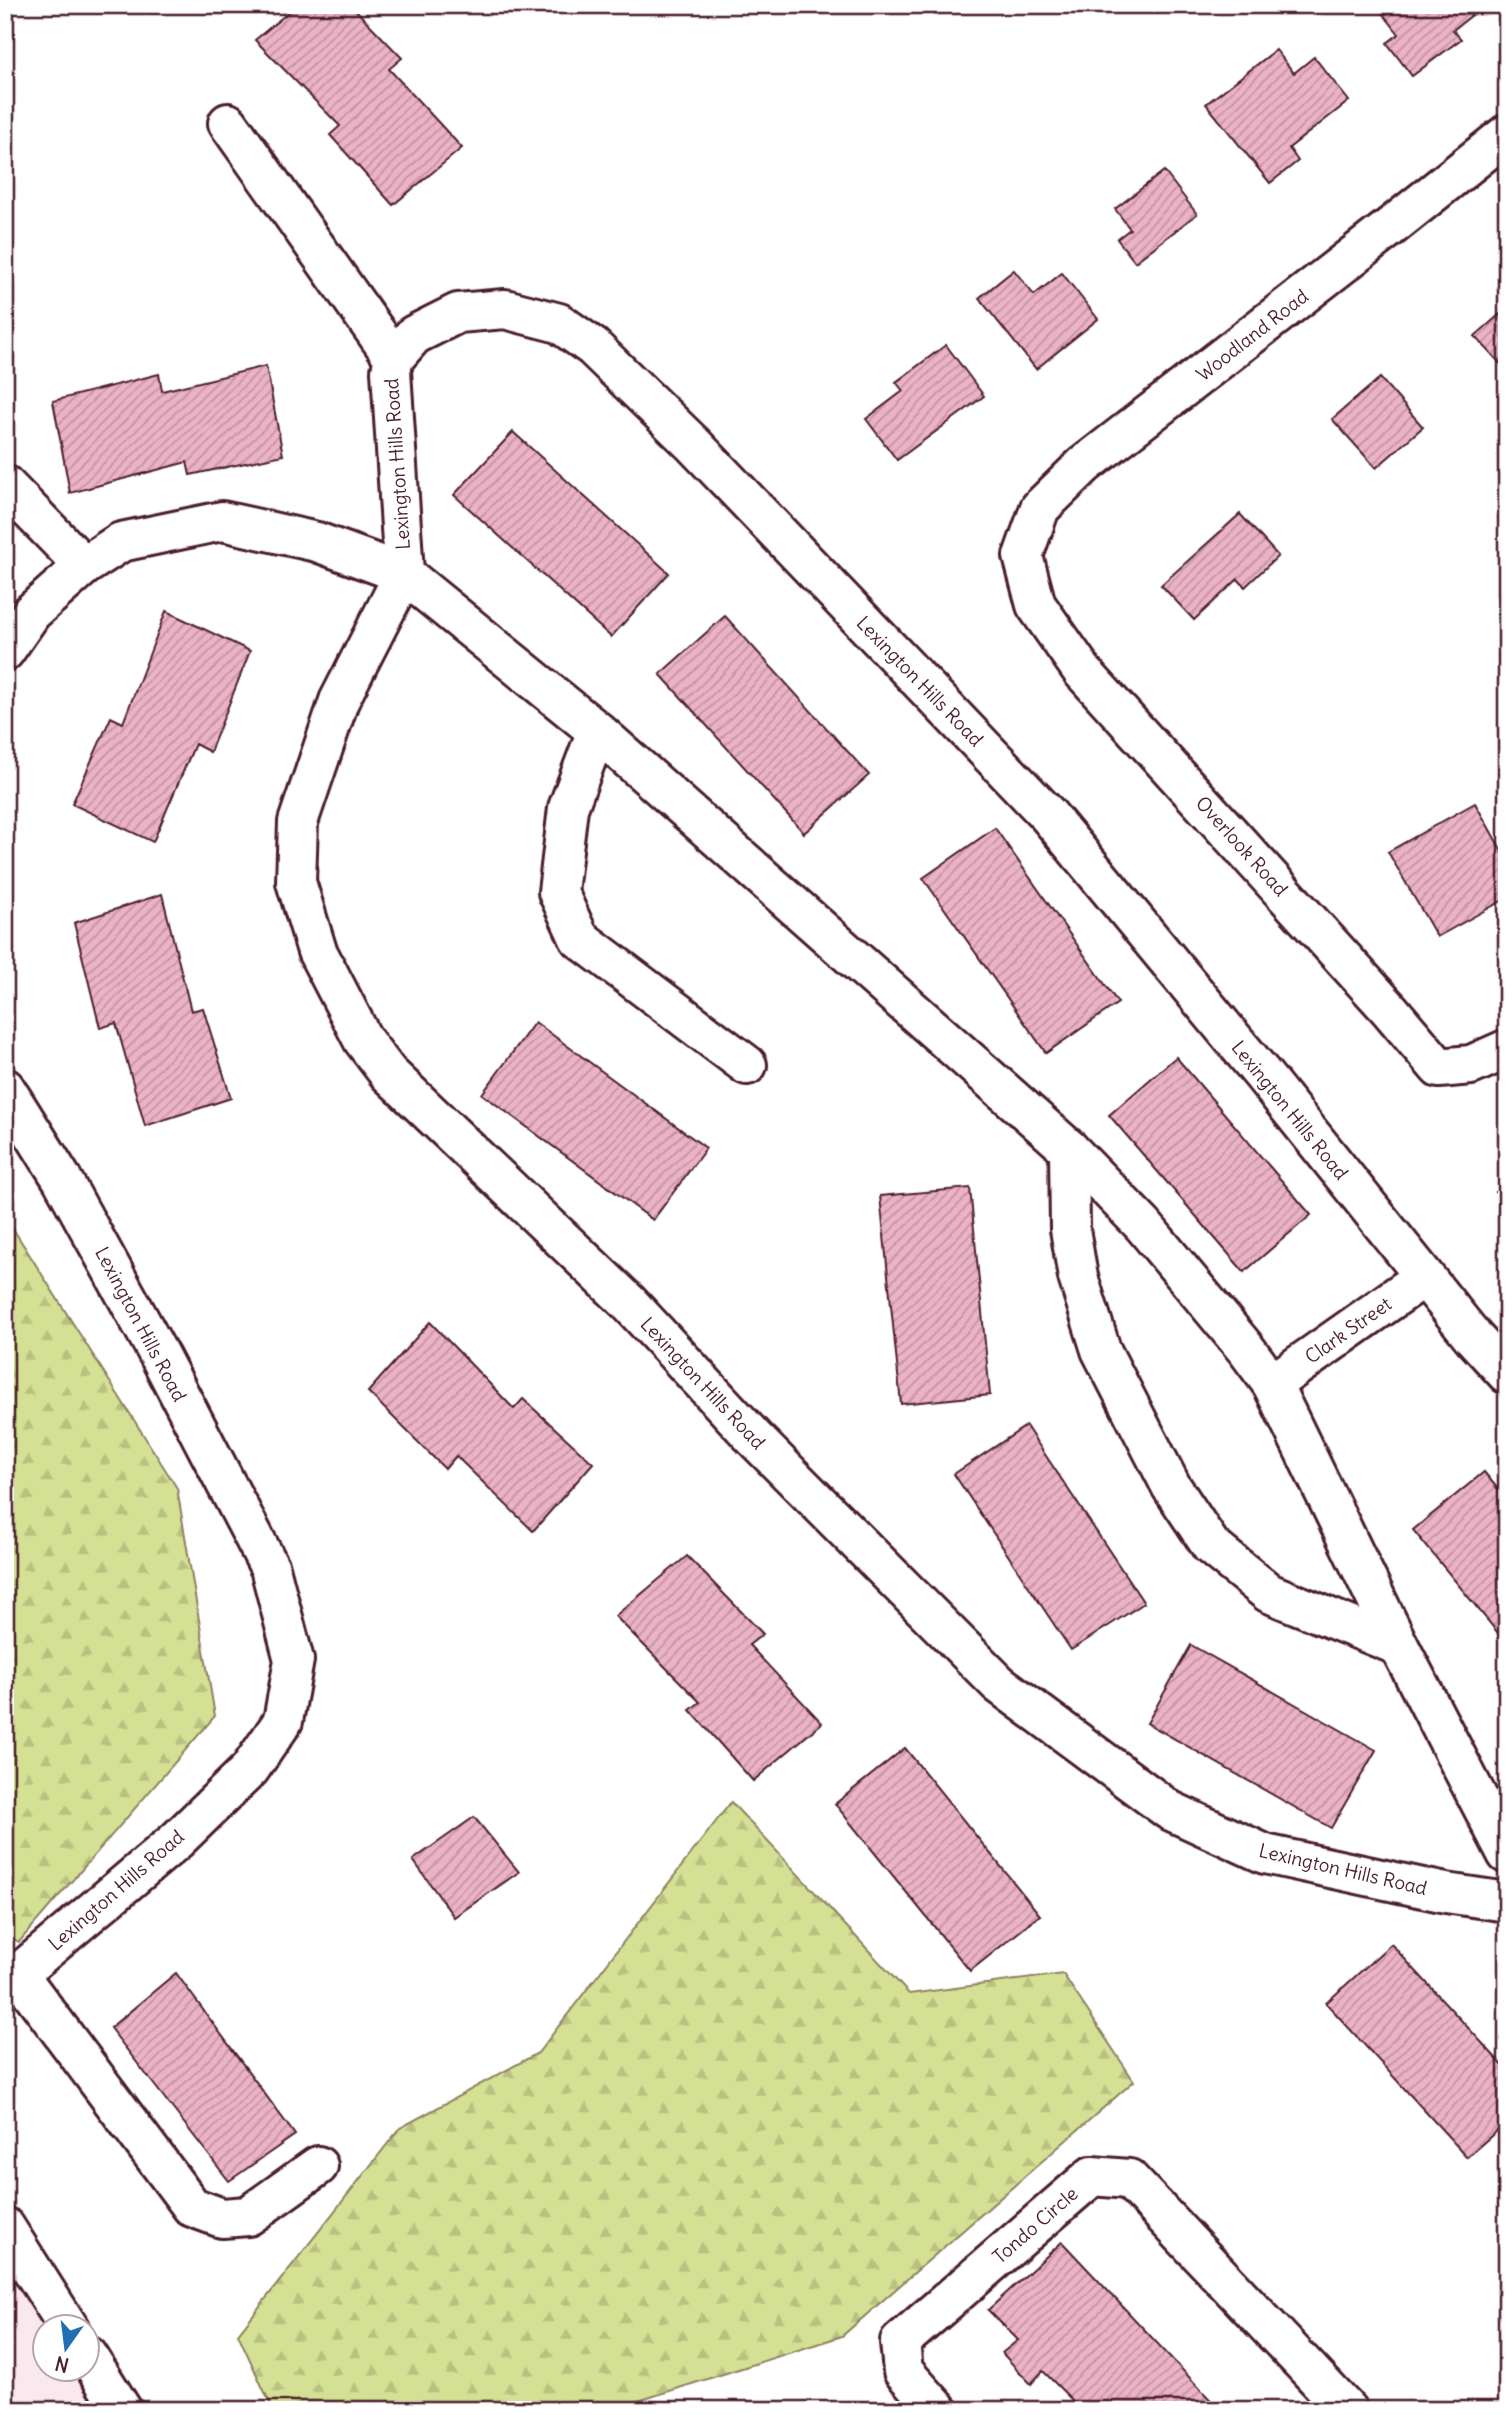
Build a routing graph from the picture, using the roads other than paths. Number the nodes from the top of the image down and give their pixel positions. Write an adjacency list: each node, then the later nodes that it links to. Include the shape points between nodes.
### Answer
1 (228, 123): 3 (street)
2 (1507, 134): 5 (street, Woodland Road, via 1084,465 1040,508)
3 (394, 358): 7 (street, Lexington Hills Road, via 391,371); 14 (street, Lexington Hills Road, via 414,335 458,313 505,309 559,323 593,347 693,443 1048,815)
4 (5, 485): 6 (street)
5 (1023, 556): 10 (street, Overlook Road, via 1036,606 1083,672 1439,1068 1471,1065)
6 (84, 566): 7 (street, Lexington Hills Road, via 121,542 222,521 317,542); 8 (street, Lexington Hills Road, via 32,612)
7 (404, 574): 9 (street, Lexington Hills Road); 19 (street, Lexington Hills Road, via 339,701 298,822 296,882 317,951 363,1040 388,1073 629,1303 754,1438 999,1684 1169,1810 1265,1854)
8 (5, 651)
9 (597, 731): 11 (street, via 568,808 558,892 579,938); 13 (street, Lexington Hills Road)
10 (1507, 1049)
11 (747, 1065)
12 (5, 1088): 20 (street, Lexington Hills Road, via 62,1179 270,1568 294,1660 283,1721 250,1769 177,1840)
13 (1069, 1149): 16 (street, Lexington Hills Road, via 1143,1225); 17 (street, via 1070,1229 1078,1277 1101,1350 1171,1486 1211,1546 1269,1593)
14 (1424, 1277): 15 (street, Lexington Hills Road); 16 (street, Clark Street)
15 (1507, 1374)
16 (1272, 1384): 17 (street, Lexington Hills Road)
17 (1399, 1646): 18 (street, Lexington Hills Road)
18 (1507, 1854)
19 (1507, 1902)
20 (12, 1979): 21 (street, via 192,2207 222,2218 248,2216)
21 (318, 2166)
22 (5, 2227): 23 (street)
23 (60, 2314)
24 (102, 2378): 25 (street)
25 (122, 2410)
26 (938, 2410): 27 (street, Tondo Circle, via 902,2371 900,2342 1092,2176 1129,2179)
27 (1347, 2410)

